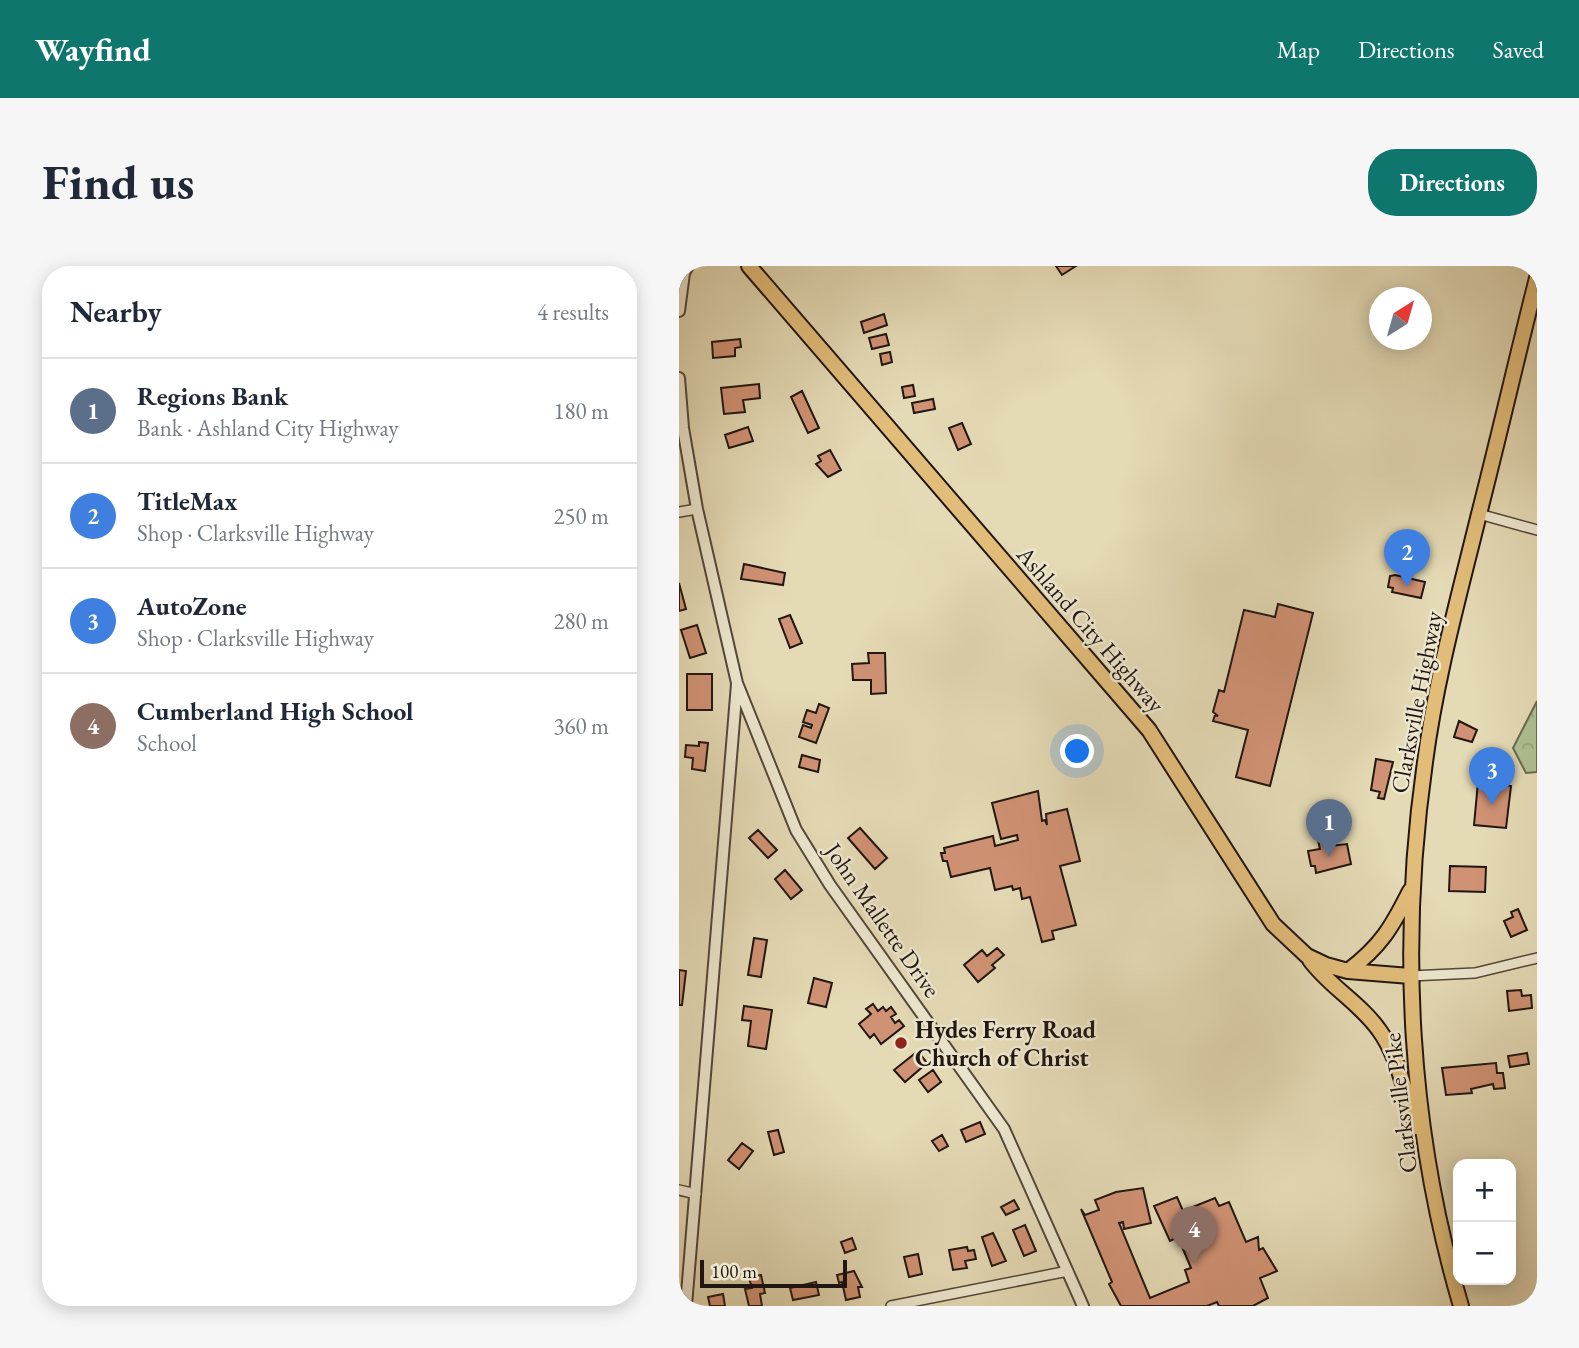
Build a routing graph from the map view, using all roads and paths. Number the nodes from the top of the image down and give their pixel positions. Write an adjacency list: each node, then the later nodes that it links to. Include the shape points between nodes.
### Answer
1 (688, 266): 4 (street)
2 (749, 266): 12 (main road, Ashland City Highway, via 1149,730 1273,924)
3 (1537, 278): 8 (main road, Clarksville Highway)
4 (679, 311)
5 (679, 378): 6 (street)
6 (697, 509): 7 (street); 10 (street)
7 (679, 512)
8 (1479, 514): 9 (street); 11 (main road, Clarksville Highway, via 1430,730)
9 (1537, 530)
10 (737, 683): 18 (street); 19 (street, John Mallette Drive, via 796,830 830,886 1004,1129)
11 (1413, 887): 14 (main road, via 1389,933); 15 (main road, Clarksville Highway)
12 (1307, 956): 14 (main road, Ashland City Highway); 16 (main road, via 1324,979 1381,1031)
13 (1537, 958): 15 (street, via 1480,972)
14 (1348, 971): 15 (main road, Ashland City Highway)
15 (1410, 976): 16 (main road, Clarksville Pike)
16 (1427, 1157): 23 (main road, Clarksville Pike)
17 (679, 1190): 18 (street)
18 (696, 1194): 20 (street)
19 (1068, 1270): 21 (street); 22 (street, John Mallette Drive)
20 (686, 1306)
21 (891, 1306)
22 (1083, 1306)
23 (1461, 1306)

